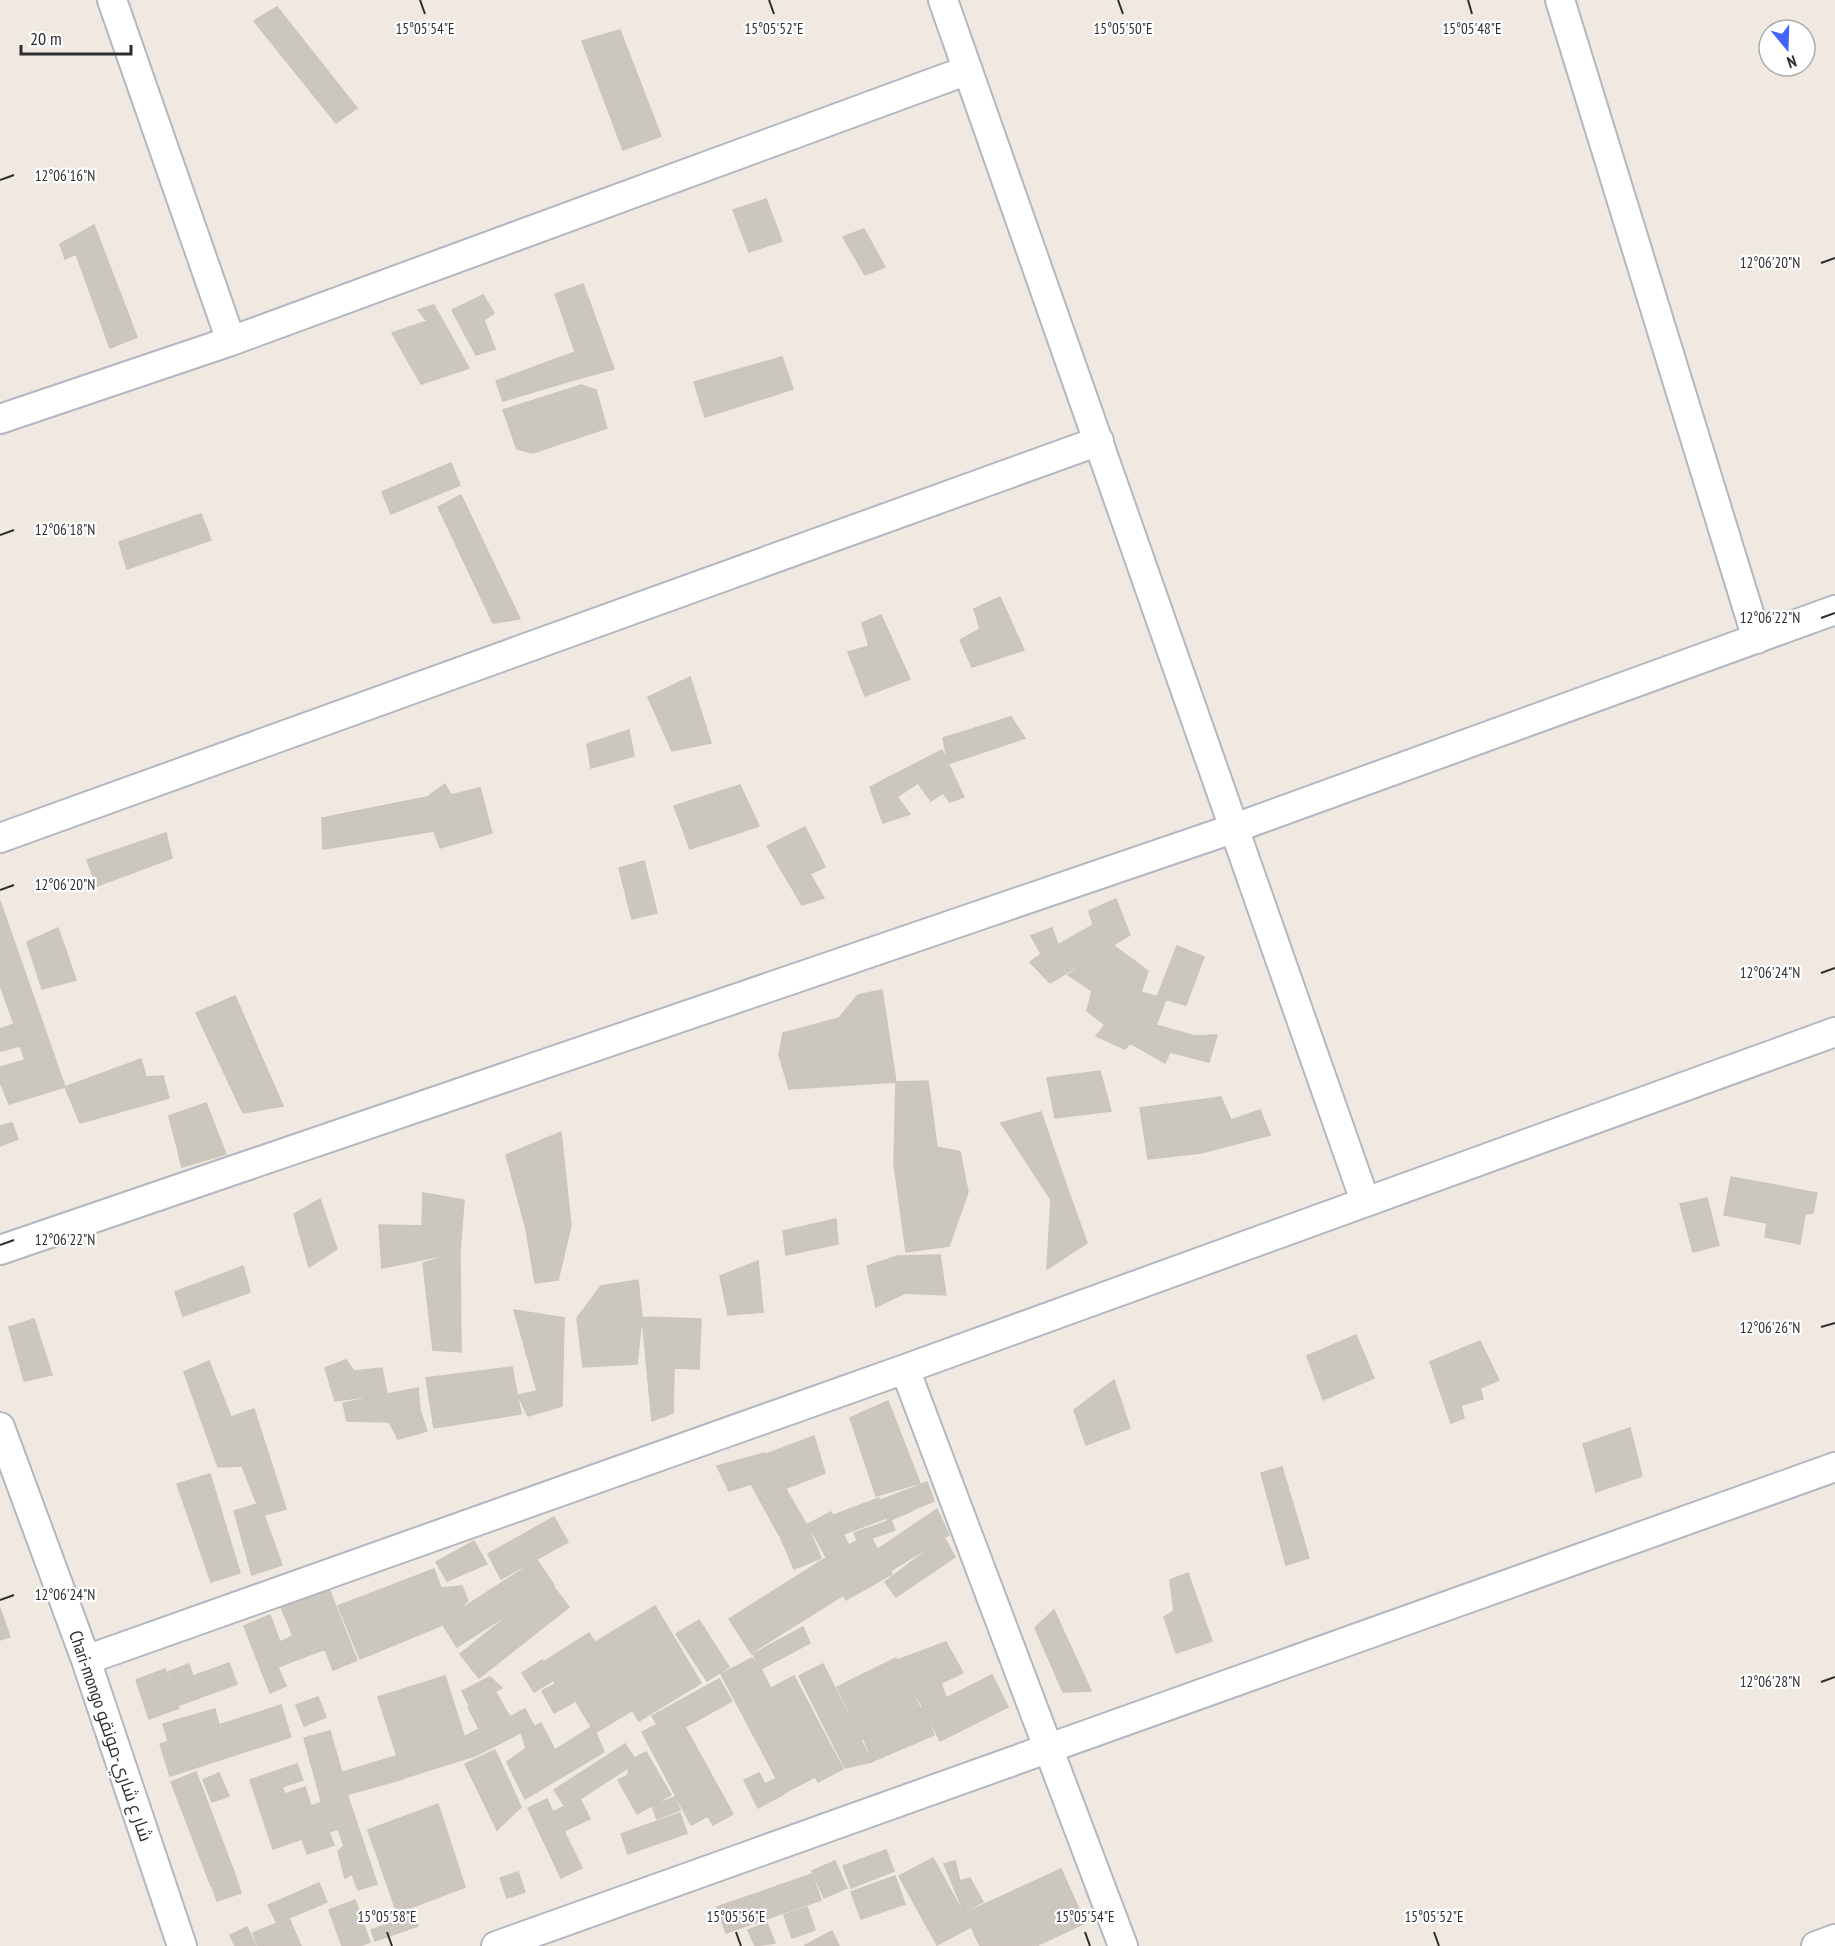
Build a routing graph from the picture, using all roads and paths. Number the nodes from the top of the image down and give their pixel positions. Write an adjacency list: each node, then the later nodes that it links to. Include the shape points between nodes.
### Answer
1 (112, 0): 5 (street)
2 (943, 0): 4 (street)
3 (1560, 0): 9 (street)
4 (968, 70): 5 (street); 7 (street)
5 (231, 341): 6 (street)
6 (0, 419)
7 (1099, 441): 10 (street); 11 (street)
8 (1835, 610): 9 (street)
9 (1756, 639): 10 (street)
10 (1232, 829): 13 (street); 14 (street)
11 (0, 838)
12 (1835, 1032): 13 (street)
13 (1365, 1201): 15 (street)
14 (0, 1250)
15 (905, 1369): 18 (street); 19 (street)
16 (0, 1426): 18 (street, Chari-mongo شار ع شاري-مونقو)
17 (1835, 1467): 19 (street)
18 (86, 1660): 21 (street, Chari-mongo شار ع شاري-مونقو)
19 (1047, 1747): 22 (street); 23 (street)
20 (1835, 1939): 24 (street)
21 (182, 1946)
22 (496, 1946)
23 (1123, 1946)
24 (1816, 1946)

